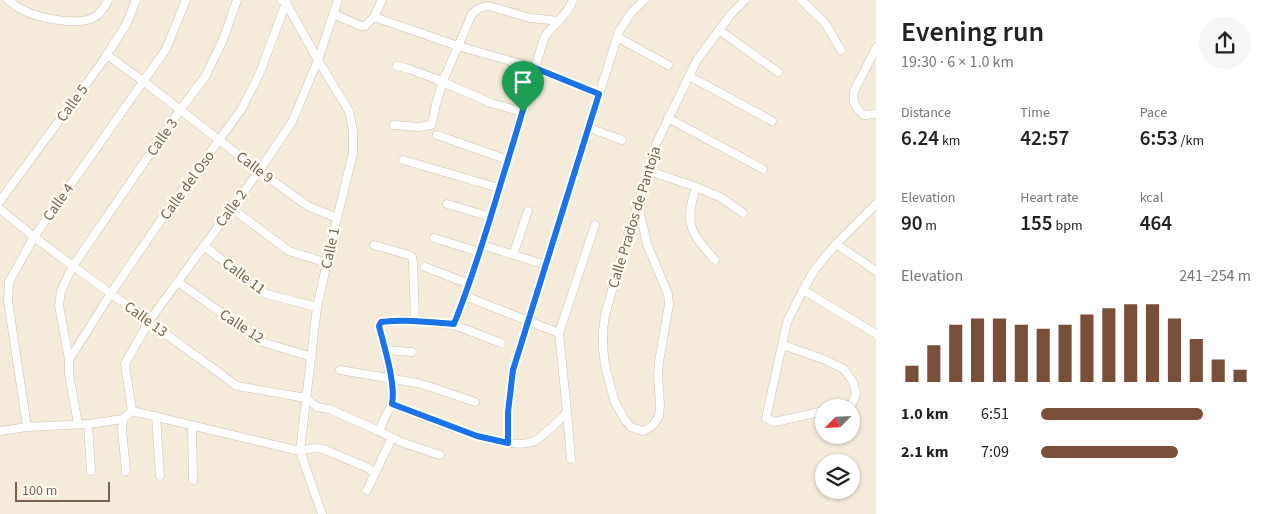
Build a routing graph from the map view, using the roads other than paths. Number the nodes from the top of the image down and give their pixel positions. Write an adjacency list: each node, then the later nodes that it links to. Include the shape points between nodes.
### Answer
1 (8, 0): 2 (street, via 20,9 62,20 93,18 103,10)
2 (108, 0)
3 (136, 0): 21 (street, Calle 5)
4 (186, 0): 28 (street, Calle 4, via 166,49)
5 (237, 0): 31 (street, Calle 3, via 205,77)
6 (338, 0): 13 (street, Calle 2)
7 (382, 0): 14 (street)
8 (573, 0): 15 (street)
9 (644, 0): 17 (street, via 631,13)
10 (745, 0): 16 (street, Calle Prados de Pantoja)
11 (801, 0): 20 (street, via 825,23)
12 (285, 1): 22 (street, Calle 1); 39 (street, Calle del Oso, via 260,76)
13 (333, 14): 14 (street, via 360,26 365,26); 22 (street, Calle 2)
14 (374, 17): 18 (street)
15 (558, 21): 18 (street, via 530,18 485,6 473,12); 25 (street, via 544,38)
16 (719, 30): 26 (street); 27 (street, Calle Prados de Pantoja)
17 (617, 37): 23 (street); 30 (street)
18 (458, 46): 25 (street); 29 (street)
19 (876, 48): 33 (street, via 852,98 853,104 864,115)
20 (841, 50)
21 (107, 55): 28 (street, Calle 9); 48 (street, Calle 5)
22 (318, 60): 44 (street, Calle 2, via 292,122); 57 (street, Calle 1, via 349,111 353,131 353,153)
23 (668, 65)
24 (397, 66): 29 (street)
25 (535, 68): 30 (street); 32 (street)
26 (778, 72)
27 (689, 76): 34 (street, Calle Prados de Pantoja); 35 (street)
28 (143, 81): 31 (street, Calle 9); 59 (street, Calle 4)
29 (443, 81): 32 (street, via 478,98); 36 (street, via 431,125)
30 (599, 94): 37 (street)
31 (180, 110): 39 (street, Calle 9); 68 (street, Calle 3)
32 (523, 112): 42 (street)
33 (876, 114)
34 (668, 118): 43 (street); 45 (street, Calle Prados de Pantoja, via 656,144)
35 (772, 120)
36 (394, 125)
37 (589, 128): 40 (street); 69 (street)
38 (437, 135): 42 (street)
39 (220, 140): 44 (street, Calle 9); 75 (street, Calle del Oso)
40 (622, 140)
41 (403, 160): 47 (street)
42 (508, 160): 47 (street)
43 (763, 169)
44 (259, 171): 52 (street, Calle 2); 57 (street, Calle 9, via 308,206)
45 (649, 171): 46 (street); 50 (street, Calle Prados de Pantoja)
46 (696, 187): 55 (street); 66 (street, via 691,202 690,224)
47 (499, 188): 56 (street)
48 (0, 201)
49 (447, 204): 56 (street)
50 (638, 204): 50 (street, Calle Prados de Pantoja, via 605,315 603,348 614,400 631,427 643,431 659,416 659,362 669,304 668,294 647,244)
51 (875, 206): 61 (street)
52 (231, 208): 63 (street, Calle 2); 67 (street, via 289,251)
53 (0, 209): 59 (street, Calle 13)
54 (528, 211): 65 (street)
55 (743, 213)
56 (491, 217): 64 (street)
57 (337, 218): 67 (street, Calle 1)
58 (595, 225): 82 (street)
59 (34, 237): 68 (street, Calle 13); 103 (street, Calle 4, via 9,282 8,301)
60 (434, 238): 64 (street)
61 (836, 244): 71 (street); 74 (street)
62 (374, 245): 78 (street, via 409,254 412,258)
63 (204, 246): 72 (street, Calle 2); 77 (street, Calle 11, via 266,294)
64 (480, 249): 65 (street); 73 (street)
65 (512, 255): 69 (street)
66 (715, 260)
67 (328, 263): 77 (street, Calle 1)
68 (73, 266): 75 (street, Calle 13); 89 (street, Calle 3, via 61,291 59,306)
69 (546, 266): 80 (street)
70 (425, 267): 73 (street)
71 (876, 271)
72 (178, 282): 79 (street, Calle 2); 88 (street, Calle 12, via 262,342)
73 (470, 284): 76 (street)
74 (803, 290): 83 (street); 85 (street, via 787,322)
75 (111, 293): 79 (street, Calle 13); 89 (street, Calle del Oso)
76 (465, 296): 80 (street); 81 (street)
77 (317, 307): 88 (street, Calle 1)
78 (415, 320): 81 (street); 86 (street, via 379,323)
79 (149, 321): 92 (street, Calle 13, via 237,386); 96 (street, Calle 2, via 125,364)
80 (528, 321): 82 (street); 108 (street, via 513,370)
81 (454, 324): 84 (street)
82 (559, 332): 97 (street)
83 (876, 334)
84 (501, 343)
85 (782, 345): 93 (street, via 844,369 853,382); 98 (street, via 766,418 775,422)
86 (385, 350): 87 (street); 91 (street)
87 (412, 352)
88 (312, 357): 92 (street, Calle 1)
89 (69, 360): 101 (street, Calle 3)
90 (340, 370): 91 (street)
91 (391, 379): 94 (street, via 425,385); 95 (street)
92 (306, 398): 106 (street, Calle 13, via 317,406); 109 (street, Calle 1)
93 (854, 399)
94 (475, 402)
95 (392, 404): 106 (street); 108 (street, via 477,436)
96 (132, 411): 99 (street); 100 (street)
97 (567, 412): 108 (street, via 533,442); 111 (street)
98 (815, 413)
99 (156, 416): 104 (street); 115 (street)
100 (123, 419): 102 (street); 112 (street)
101 (78, 424): 102 (street); 103 (street)
102 (88, 424): 113 (street)
103 (27, 426): 105 (street)
104 (192, 426): 109 (street); 116 (street)
105 (0, 431)
106 (379, 431): 107 (street, Calle 13)
107 (392, 438): 110 (street, Calle 13); 114 (street)
108 (508, 443)
109 (300, 452): 114 (street, via 310,448 323,449); 118 (street, Calle 1)
110 (440, 455)
111 (571, 459)
112 (126, 471)
113 (91, 472)
114 (375, 473): 117 (street)
115 (160, 476)
116 (194, 480)
117 (367, 490)
118 (322, 514)

